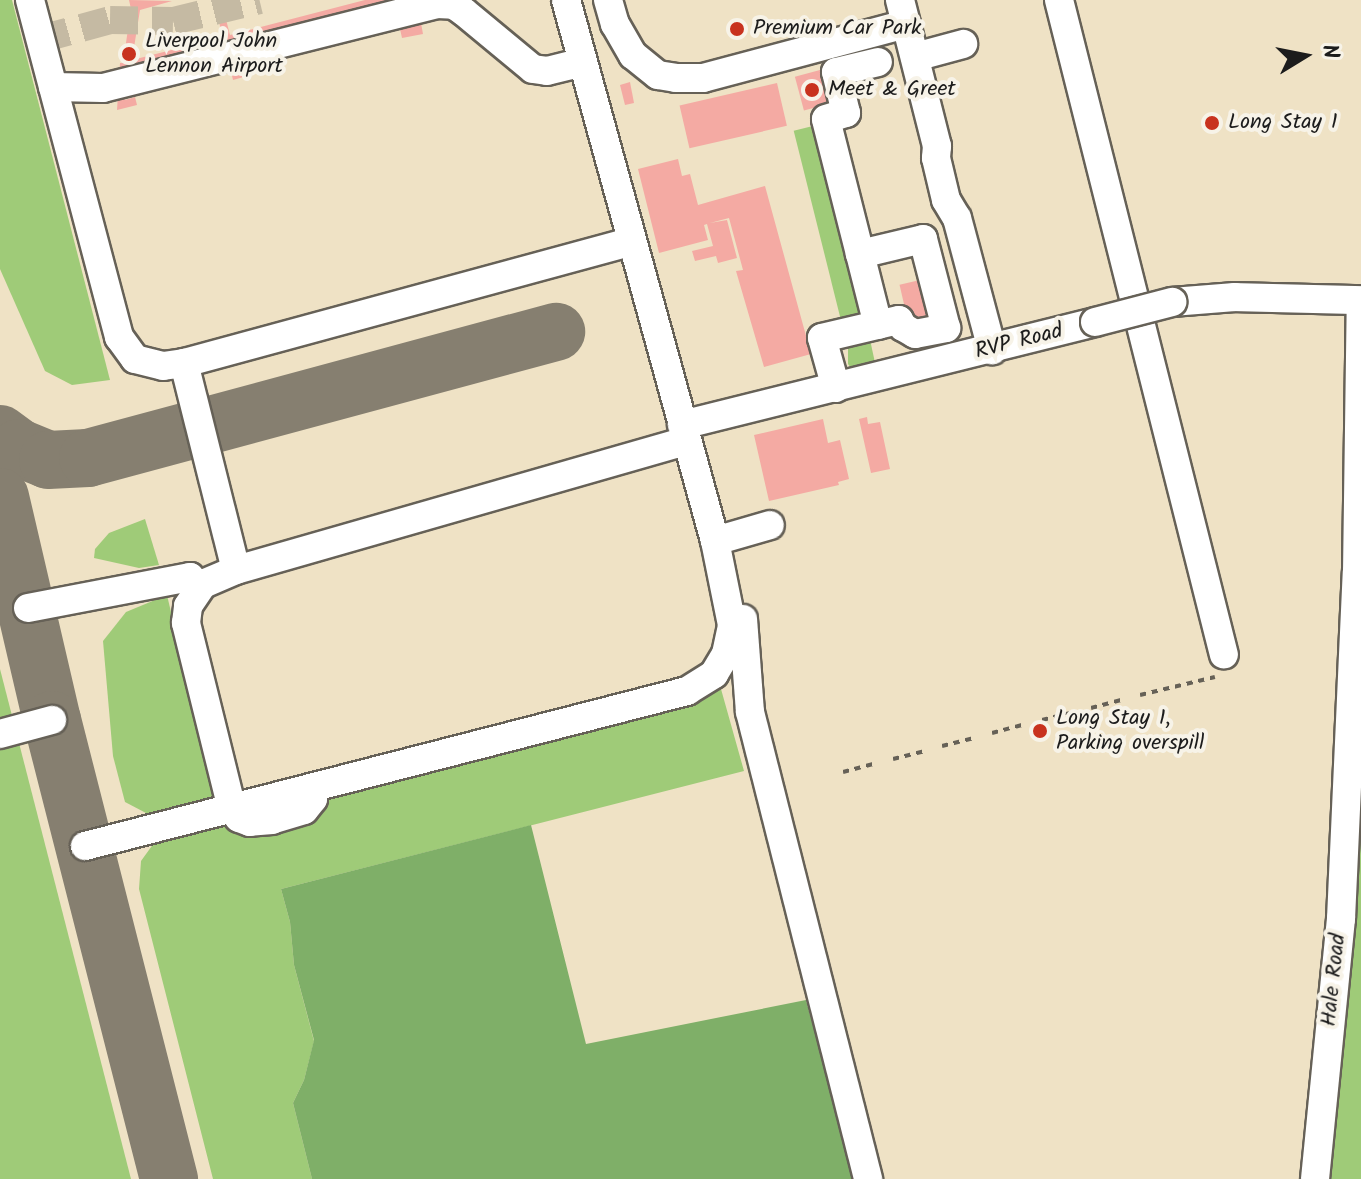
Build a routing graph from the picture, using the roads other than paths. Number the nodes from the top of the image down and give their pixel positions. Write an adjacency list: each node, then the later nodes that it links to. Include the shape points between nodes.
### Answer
1 (30, 0): 10 (street)
2 (566, 0): 8 (street)
3 (608, 0): 5 (street, via 633,55 658,75 676,78 703,78)
4 (1059, 0): 24 (street)
5 (903, 12): 7 (street)
6 (963, 44): 7 (street)
7 (915, 57): 15 (street, via 937,146 948,157 958,196 957,218)
8 (583, 62): 10 (street, via 533,69 454,5 437,4 103,88); 11 (street)
9 (878, 62): 12 (street, via 836,72 846,113 826,119)
10 (53, 87): 16 (street, via 125,351 147,364)
11 (632, 241): 16 (street); 18 (street)
12 (860, 254): 14 (street); 14 (street, via 923,239 946,328 915,334 899,320)
13 (1361, 301): 15 (street, RVP Road, bridge, via 1235,297 1172,302); 34 (street, Hale Road, via 1357,572 1341,919)
14 (878, 325): 17 (street, via 822,338)
15 (992, 350): 17 (street, RVP Road)
16 (184, 363): 21 (street)
17 (836, 388): 18 (street, RVP Road)
18 (687, 429): 20 (street); 21 (street, RVP Road)
19 (770, 525): 20 (street)
20 (720, 538): 25 (street, via 732,625 726,654); 26 (street, via 743,614); 30 (street, via 708,576 719,637 699,673)
21 (236, 570): 22 (street, RVP Road)
22 (199, 588): 23 (street, via 190,577); 29 (street, via 188,606 186,623)
23 (28, 608)
24 (1222, 665)
25 (716, 669): 26 (street, via 734,682); 30 (street, via 687,691)
26 (750, 712): 33 (street)
27 (52, 720): 28 (street)
28 (0, 734)
29 (225, 779): 30 (street, via 251,796); 31 (street)
30 (311, 785): 31 (street)
31 (232, 809): 32 (street)
32 (85, 846)
33 (868, 1179)
34 (1315, 1179)

